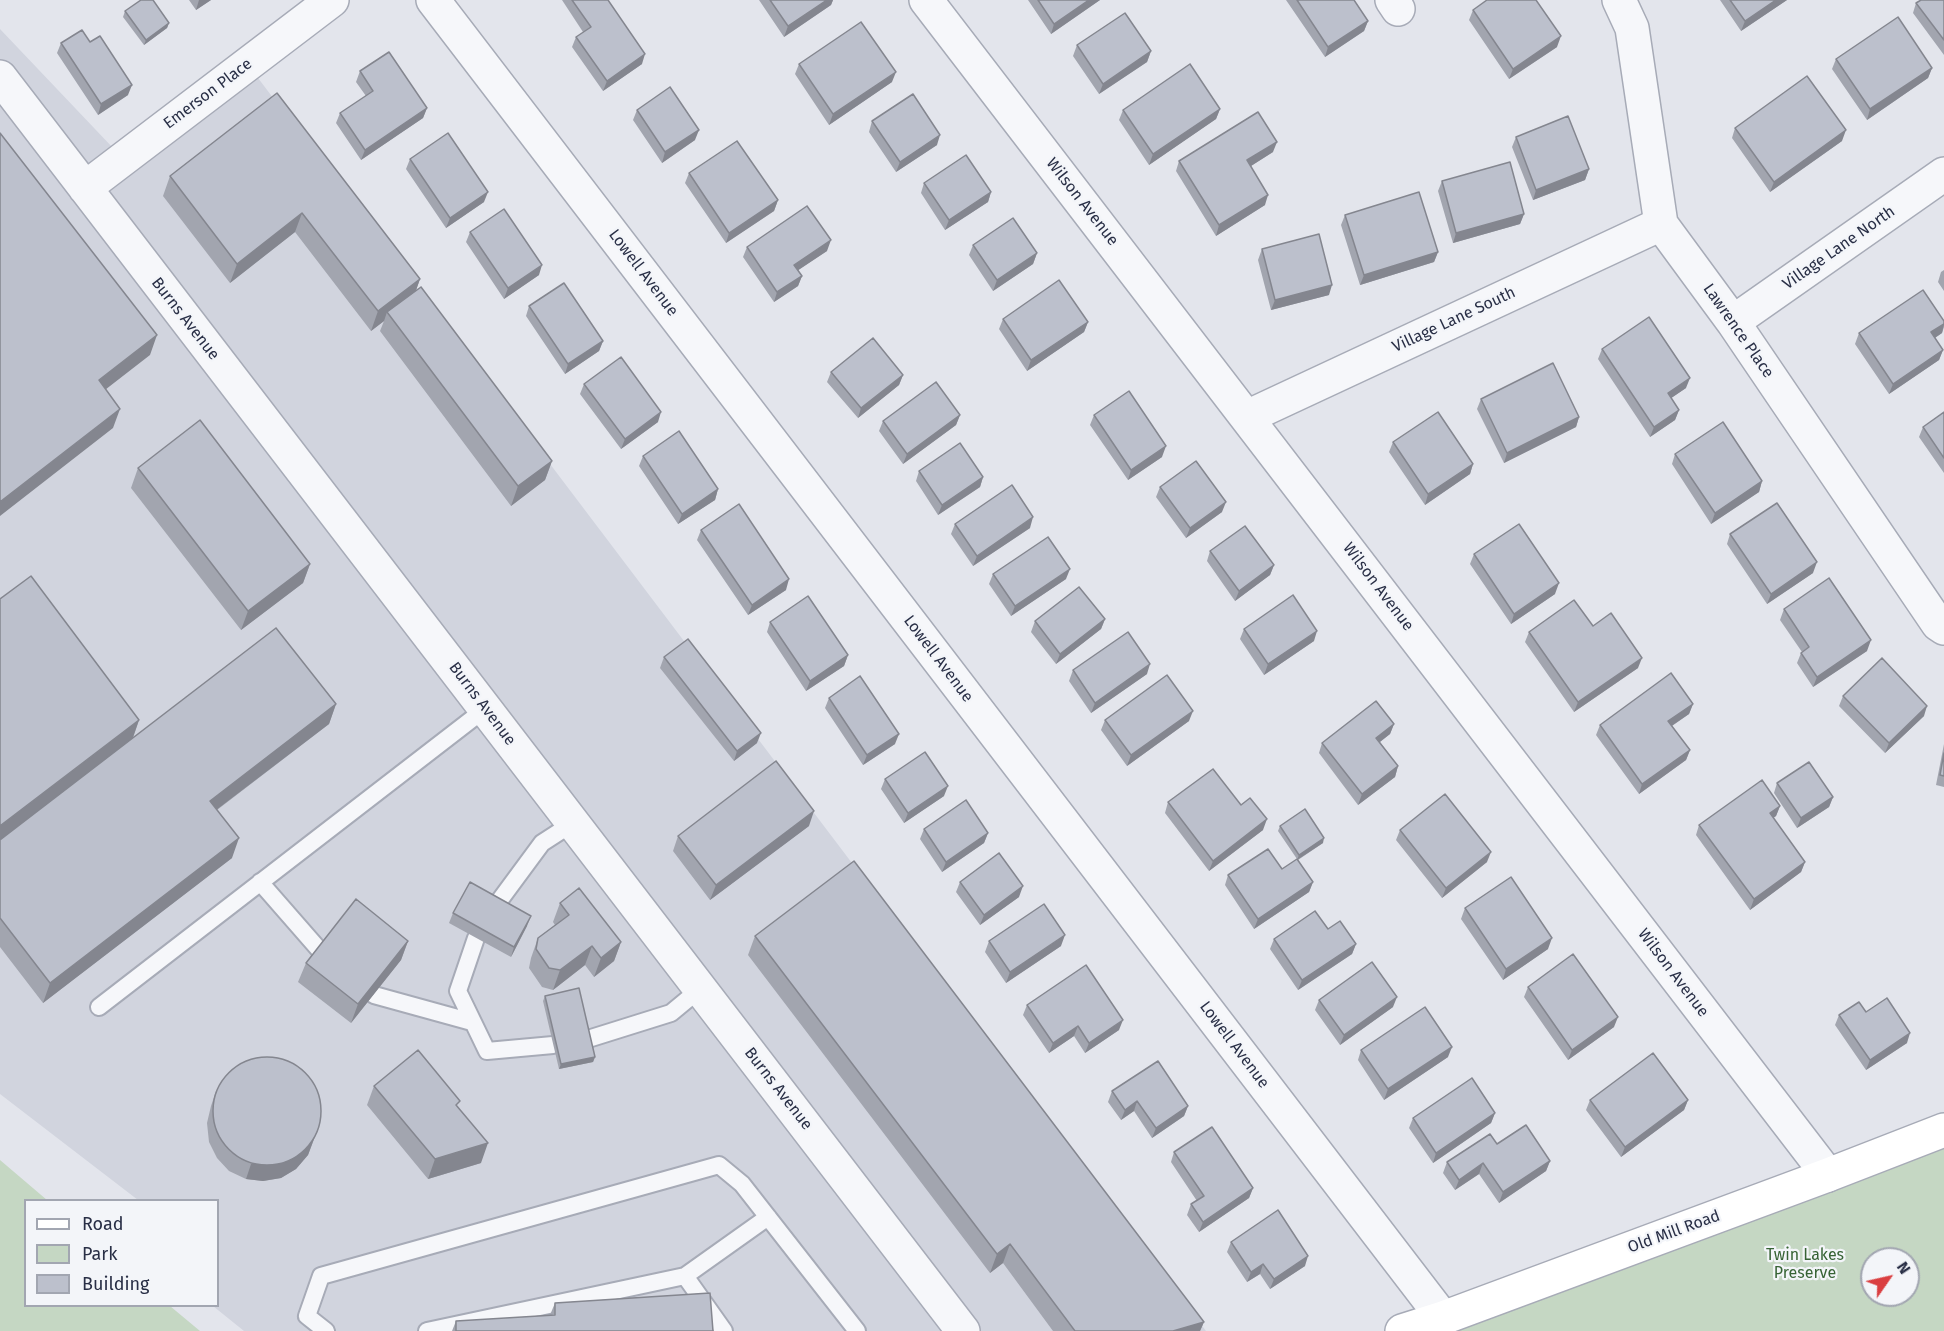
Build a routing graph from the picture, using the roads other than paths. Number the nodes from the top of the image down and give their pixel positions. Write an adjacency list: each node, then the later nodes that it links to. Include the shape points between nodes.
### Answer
1 (332, 0): 7 (street, Emerson Place)
2 (433, 0): 28 (street, Lowell Avenue)
3 (926, 0): 10 (street, Wilson Avenue)
4 (1619, 0): 8 (street, Lawrence Place, via 1632,28)
5 (0, 77): 7 (street, Burns Avenue)
6 (1944, 174): 9 (street, Village Lane North)
7 (85, 188): 12 (street, Burns Avenue)
8 (1661, 224): 9 (street, Lawrence Place); 10 (street, Village Lane South)
9 (1733, 322): 11 (street, Lawrence Place)
10 (1247, 417): 25 (street, Wilson Avenue)
11 (1944, 628)
12 (485, 709): 13 (street, Burns Avenue); 14 (lane)
13 (573, 823): 15 (lane, via 542,843); 18 (street, Burns Avenue)
14 (260, 882): 17 (lane); 20 (lane)
15 (494, 908)
16 (476, 938): 21 (lane, via 458,991)
17 (322, 953)
18 (700, 989): 22 (lane, via 671,1013); 33 (street, Burns Avenue)
19 (374, 995): 21 (lane)
20 (99, 1007)
21 (472, 1022): 23 (lane, via 487,1052)
22 (588, 1039)
23 (553, 1045)
24 (1944, 1130): 25 (street, Old Mill Road)
25 (1828, 1175): 28 (street, Old Mill Road)
26 (768, 1216): 27 (lane); 29 (lane, via 742,1184 719,1165 321,1276 307,1316); 32 (lane)
27 (685, 1276): 30 (lane); 31 (lane)
28 (1443, 1318): 34 (street, Old Mill Road)
29 (326, 1331)
30 (427, 1331)
31 (724, 1331)
32 (857, 1331)
33 (963, 1331)
34 (1402, 1331)

